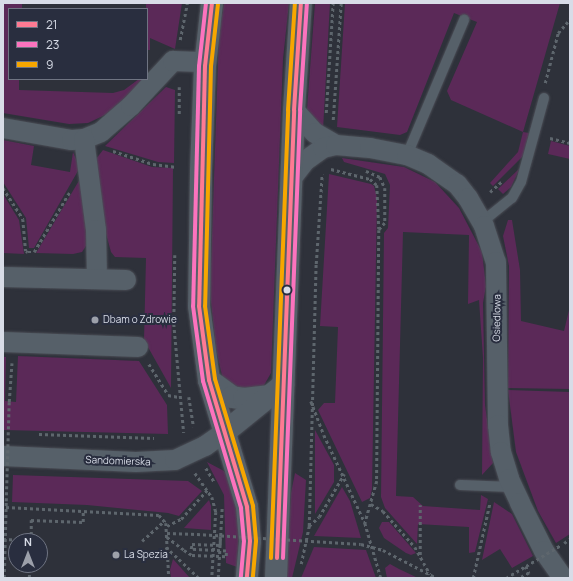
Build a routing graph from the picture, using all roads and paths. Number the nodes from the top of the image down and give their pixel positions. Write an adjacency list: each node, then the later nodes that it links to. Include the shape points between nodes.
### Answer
1 (212, 3): 6 (street)
2 (302, 3): 8 (street)
3 (333, 3): 10 (path)
4 (341, 3): 10 (path)
5 (464, 20): 15 (lane)
6 (206, 62): 12 (street, via 173,61 131,106 101,132); 29 (street, via 198,276 201,329)
7 (544, 98): 22 (lane, via 521,182 512,198)
8 (294, 110): 10 (street, Osiedlowa, via 307,126); 20 (street)
9 (3, 128): 12 (street, via 72,140)
10 (331, 136): 15 (street, Osiedlowa); 18 (path, via 334,163); 20 (street, Osiedlowa)
11 (546, 137): 13 (path)
12 (84, 139): 16 (street)
13 (570, 143)
14 (105, 148): 17 (path, via 153,164)
15 (407, 154): 22 (street, Osiedlowa, via 428,164 457,184)
16 (88, 164): 21 (path, via 34,252 26,251 23,219); 25 (street, via 96,230)
17 (177, 166)
18 (328, 168): 23 (path, via 370,179 377,185); 32 (path, via 322,173)
19 (362, 170): 23 (path, via 384,181 385,223)
20 (291, 179): 30 (street)
21 (3, 188)
22 (482, 222): 43 (street, Osiedlowa, via 496,262 498,425 501,452)
23 (379, 230): 46 (path, via 377,481)
24 (3, 276): 25 (street)
25 (97, 279): 26 (street)
26 (126, 280)
27 (138, 347): 28 (street); 31 (path, via 168,395)
28 (7, 349): 48 (path, bridge, via 10,402)
29 (209, 380): 30 (street, via 232,397 244,399); 33 (street)
30 (276, 391): 33 (street); 71 (street)
31 (179, 397)
32 (311, 399): 41 (path, via 324,435); 53 (path)
33 (225, 432): 40 (street, Sandomierska, via 189,454 174,460 157,462); 70 (street, via 247,506 250,541)
34 (3, 433): 35 (path)
35 (11, 433)
36 (35, 434): 39 (path)
37 (184, 435): 38 (path)
38 (180, 436)
39 (162, 438)
40 (3, 456)
41 (344, 474): 51 (path); 53 (path, via 318,517)
42 (460, 486): 43 (lane)
43 (512, 487): 77 (street, Osiedlowa, via 544,551)
44 (207, 490): 52 (path, via 181,518)
45 (490, 502): 74 (path)
46 (371, 504): 51 (path); 63 (path, via 383,511)
47 (420, 505): 63 (path)
48 (6, 506): 49 (path); 58 (path)
49 (83, 510): 50 (path, via 159,515); 54 (path, via 83,522 31,520)
50 (165, 520): 52 (path); 59 (path)
51 (365, 523): 61 (path)
52 (167, 526): 55 (path)
53 (309, 526): 65 (path)
54 (31, 533)
55 (167, 533): 56 (path, bridge); 57 (path)
56 (220, 536): 57 (path, bridge, via 220,545 192,544 192,549 226,551 226,556 192,554); 61 (path, bridge)
57 (167, 537): 62 (path)
58 (4, 539): 67 (path)
59 (142, 541)
60 (561, 545): 64 (path, bridge)
61 (370, 546): 66 (path); 72 (path)
62 (166, 547): 68 (path); 69 (path)
63 (420, 555): 66 (path)
64 (526, 566): 75 (path); 76 (path, via 529,573)
65 (298, 571)
66 (430, 574): 73 (path)
67 (4, 578)
68 (169, 578)
69 (199, 578)
70 (247, 578)
71 (276, 578)
72 (381, 578)
73 (437, 578)
74 (473, 578)
75 (506, 578)
76 (520, 578)
77 (562, 578)

